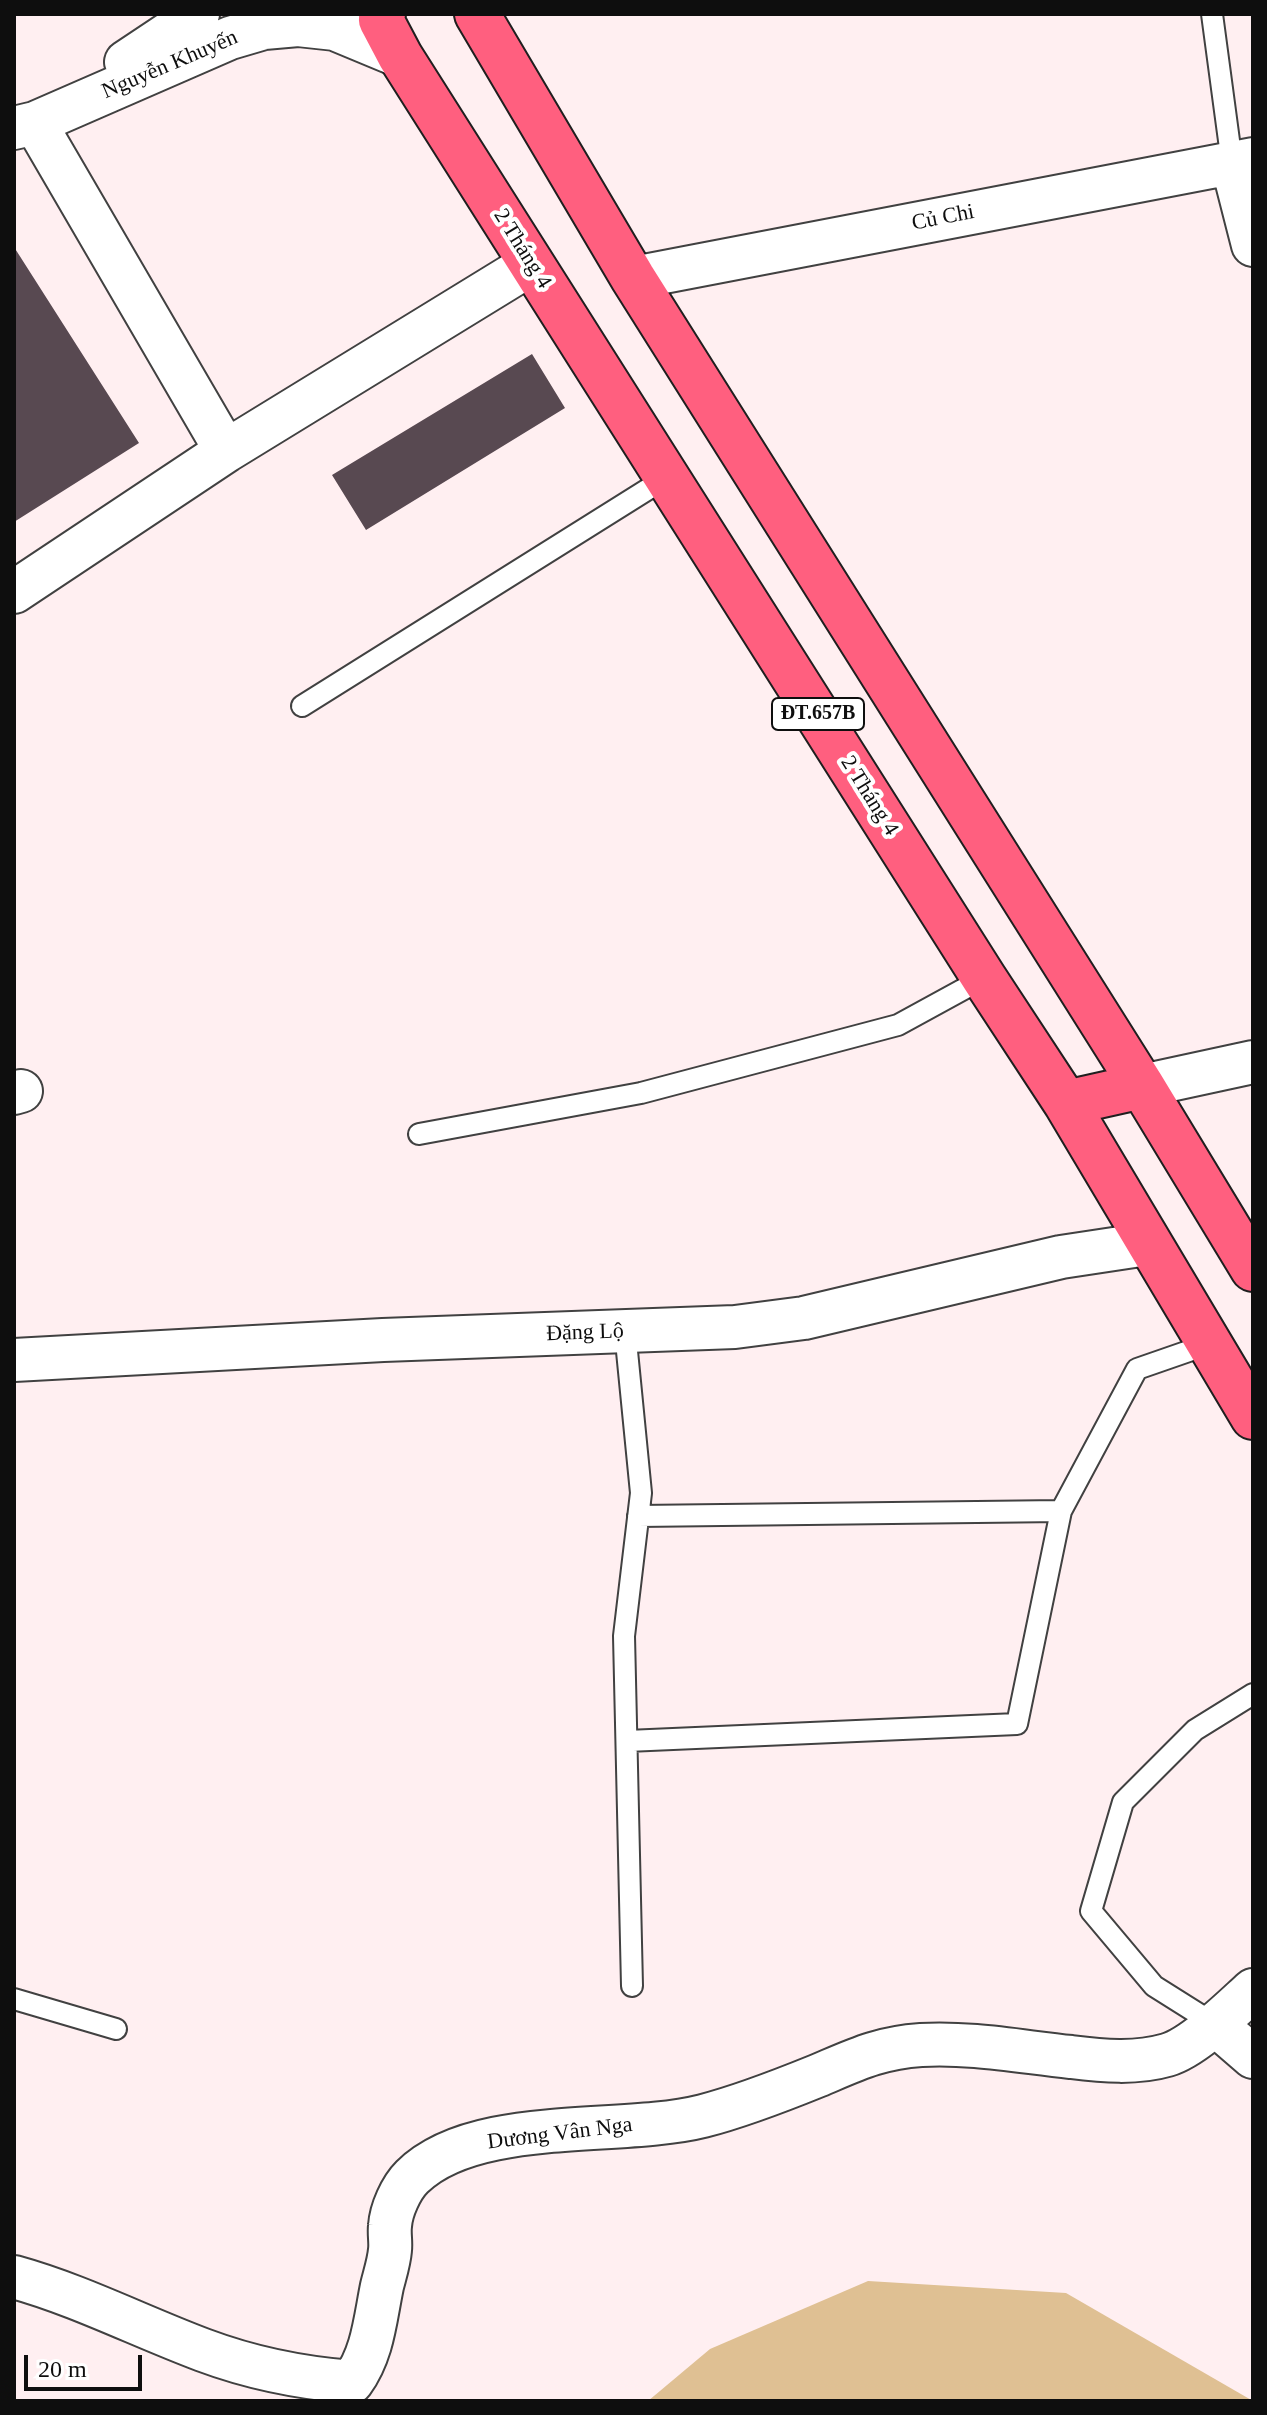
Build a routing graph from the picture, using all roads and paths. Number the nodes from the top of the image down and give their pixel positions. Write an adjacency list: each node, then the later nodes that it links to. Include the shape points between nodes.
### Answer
1 (198, 14): 6 (street, Nguyễn Khuyến)
2 (383, 14): 5 (main road, 2 Tháng 4 / ĐT.657B, via 381,20)
3 (477, 14): 10 (main road, ĐT.657B)
4 (1212, 14): 7 (lane)
5 (400, 56): 6 (street, Nguyễn Khuyến, via 335,29 264,28); 9 (main road, 2 Tháng 4 / ĐT.657B)
6 (25, 125): 11 (street)
7 (1242, 161): 8 (street); 10 (street, Củ Chi)
8 (1253, 245)
9 (531, 264): 11 (street); 12 (main road, 2 Tháng 4 / ĐT.657B)
10 (633, 278): 17 (main road, ĐT.657B)
11 (226, 451): 13 (street)
12 (669, 476): 14 (lane); 15 (main road, 2 Tháng 4 / ĐT.657B)
13 (14, 592)
14 (302, 706)
15 (984, 978): 18 (main road, 2 Tháng 4 / ĐT.657B); 19 (lane, via 898,1025 641,1093)
16 (1253, 1062): 17 (street)
17 (1142, 1086): 18 (main road); 21 (main road, ĐT.657B)
18 (1066, 1103): 20 (main road, 2 Tháng 4 / ĐT.657B)
19 (419, 1134)
20 (1147, 1244): 22 (street, Đặng Lộ, via 1061,1257 804,1318); 23 (main road, 2 Tháng 4 / ĐT.657B)
21 (1253, 1269)
22 (625, 1331): 24 (street, Đặng Lộ); 27 (lane, via 641,1493)
23 (1209, 1344): 25 (main road, 2 Tháng 4 / ĐT.657B); 26 (lane, via 1137,1369)
24 (14, 1360)
25 (1253, 1417)
26 (1061, 1511): 27 (lane); 29 (lane, via 1017,1724)
27 (638, 1516): 29 (lane, via 624,1636)
28 (1253, 1694): 33 (lane, via 1195,1730 1123,1802 1091,1911 1154,1986)
29 (627, 1741): 30 (lane)
30 (632, 1986)
31 (1253, 1990): 33 (street, Dương Vân Nga)
32 (14, 1999): 34 (lane)
33 (1216, 2025): 35 (street); 37 (street, Dương Vân Nga, via 1169,2055 1116,2062 964,2045 898,2047 862,2055 699,2117 553,2130 453,2150 409,2180 395,2207 372,2341)
34 (116, 2029)
35 (1253, 2057)
36 (14, 2277): 37 (street, Dương Vân Nga, via 79,2298 204,2351)
37 (357, 2392)

